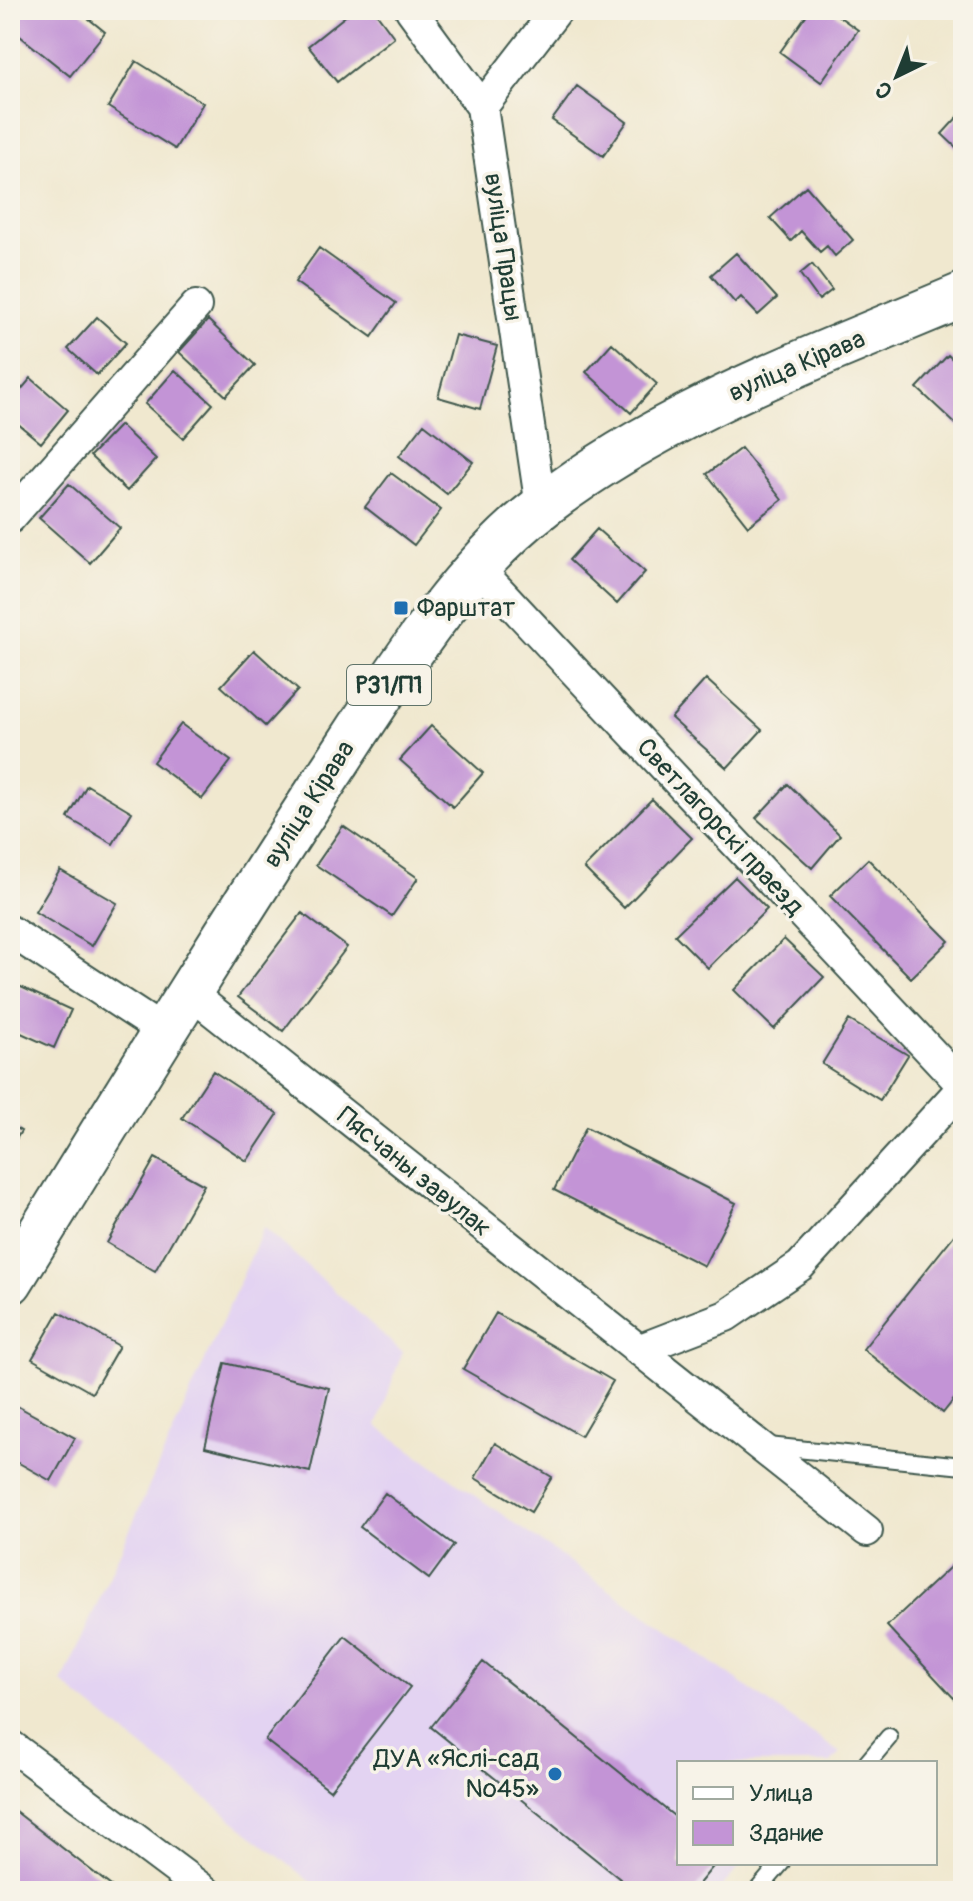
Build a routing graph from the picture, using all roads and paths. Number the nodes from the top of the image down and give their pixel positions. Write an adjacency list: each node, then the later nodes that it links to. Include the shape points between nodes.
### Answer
1 (411, 10): 3 (street, вуліца Працы)
2 (557, 10): 3 (street)
3 (482, 107): 6 (street, вуліца Працы)
4 (963, 295): 6 (main road, вуліца Кірава / Р31/П1, via 707,405 625,449)
5 (196, 306): 7 (street)
6 (541, 507): 8 (main road, вуліца Кірава / Р31/П1)
7 (10, 518)
8 (477, 567): 10 (main road, вуліца Кірава / Р31/П1, via 376,703); 12 (street, Светлагорскі праезд)
9 (10, 931): 11 (street)
10 (190, 993): 11 (main road, вуліца Кірава / Р31/П1); 14 (street, Пясчаны завулак)
11 (166, 1033): 13 (main road, вуліца Кірава / Р31/П1)
12 (963, 1086): 14 (street, via 800,1266 726,1316)
13 (10, 1282)
14 (638, 1350): 15 (street, Пясчаны завулак)
15 (759, 1445): 16 (lane); 17 (street, Пясчаны завулак)
16 (963, 1466)
17 (867, 1531)
18 (889, 1737): 20 (lane)
19 (10, 1745): 22 (street)
20 (869, 1761)
21 (779, 1865): 23 (lane)
22 (205, 1891)
23 (757, 1891)

